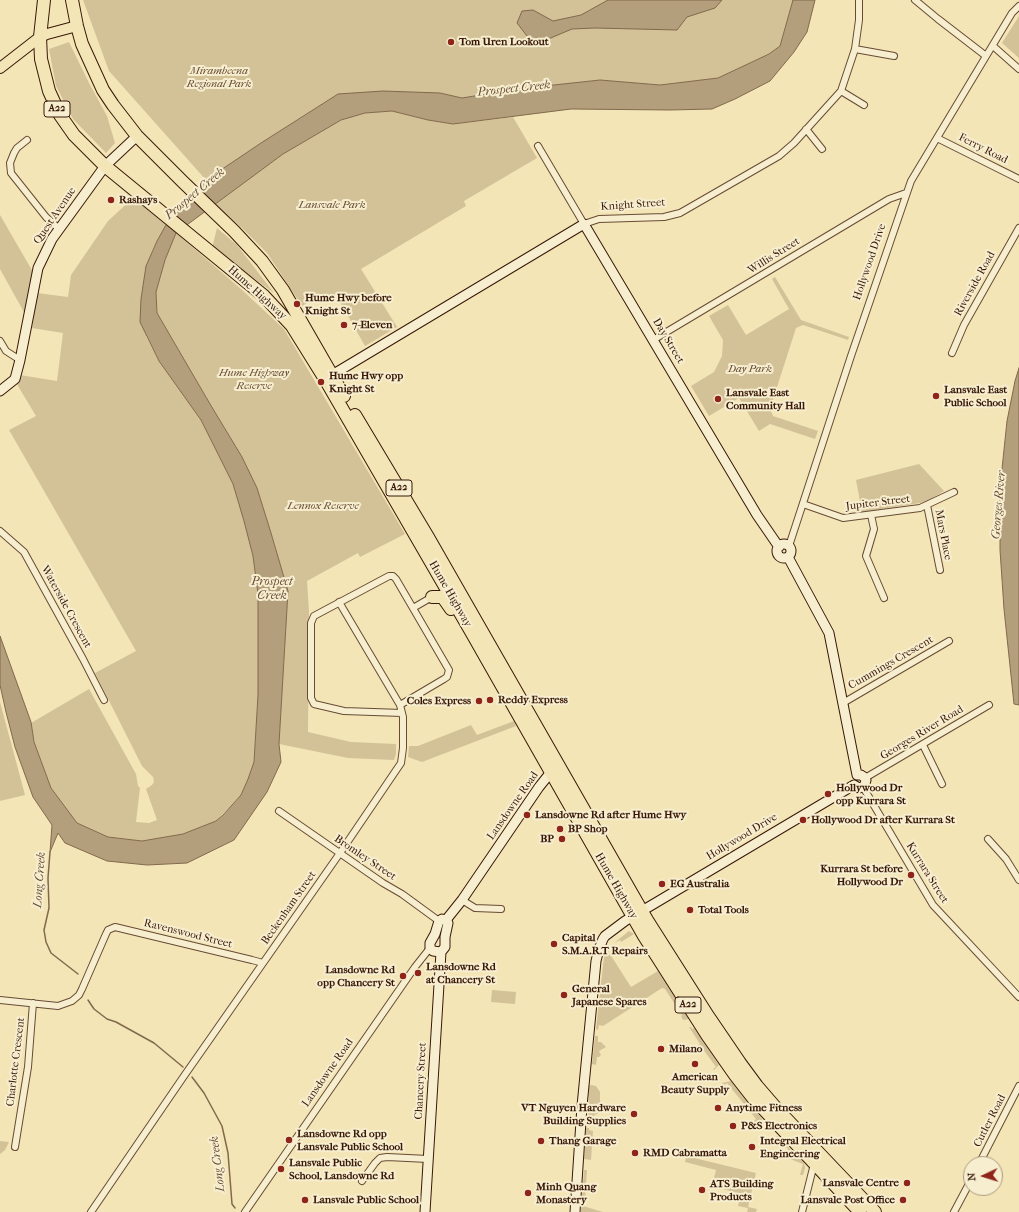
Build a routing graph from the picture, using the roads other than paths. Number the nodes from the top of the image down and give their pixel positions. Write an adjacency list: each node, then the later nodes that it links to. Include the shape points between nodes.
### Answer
1 (44, 0): 7 (highway, Hume Highway / A22)
2 (72, 0): 6 (highway, Hume Highway / A22)
3 (859, 0): 9 (street, Knight Street)
4 (915, 0): 11 (street)
5 (1019, 6): 8 (street, Hollywood Drive, via 1012,13)
6 (76, 26): 7 (main road); 17 (highway, Hume Highway / A22, via 103,90)
7 (40, 37): 12 (main road); 22 (highway, Hume Highway / A22, via 46,81 60,115 74,135)
8 (993, 46): 11 (street, Hollywood Drive); 13 (street)
9 (855, 49): 10 (street); 14 (street, Knight Street)
10 (894, 56)
11 (986, 56): 18 (street, Hollywood Drive)
12 (0, 68)
13 (1019, 69)
14 (841, 91): 15 (street); 16 (street, Knight Street)
15 (864, 105)
16 (806, 129): 21 (street); 25 (street, Knight Street, via 778,156 680,213 664,217 598,219)
17 (137, 136): 22 (street, Quest Avenue); 32 (highway, Hume Highway / A22, via 253,250 270,272)
18 (937, 138): 23 (street, Ferry Road); 24 (street, Hollywood Drive)
19 (27, 140): 27 (street, via 14,153 10,163 11,173 46,217)
20 (538, 146): 25 (street, Day Street)
21 (822, 149)
22 (105, 166): 27 (street, Quest Avenue); 43 (highway, Hume Highway / A22, via 264,296 292,326)
23 (1019, 179)
24 (906, 193): 28 (street, Willis Street, via 889,199); 35 (street, Hollywood Drive)
25 (584, 224): 28 (street, Day Street); 32 (street, Knight Street)
26 (1019, 228): 30 (street, Riverside Road, via 964,325)
27 (59, 229): 31 (street, Quest Avenue, via 38,268)
28 (653, 340): 40 (street, Day Street)
29 (0, 341): 31 (street, via 6,351)
30 (952, 352)
31 (20, 360): 33 (street, Quest Avenue, via 15,379)
32 (332, 375): 56 (highway, Hume Highway / A22, via 428,537)
33 (0, 391)
34 (954, 492): 36 (street, Jupiter Street)
35 (802, 504): 37 (street, Jupiter Street, via 843,518); 39 (street, Hollywood Drive)
36 (927, 505): 37 (street, Jupiter Street); 42 (street, Mars Place)
37 (871, 515): 45 (street, via 874,529 866,556)
38 (0, 531): 50 (street, Waterside Crescent, via 24,552)
39 (789, 546): 40 (street, via 783,544); 41 (street, via 791,552)
40 (779, 547): 41 (street, via 779,556)
41 (788, 557): 51 (street, via 829,633)
42 (940, 570)
43 (441, 578): 44 (highway, via 439,588); 48 (highway, Hume Highway / A22)
44 (432, 597): 47 (street); 48 (highway, via 444,599 460,624)
45 (884, 598)
46 (339, 602): 47 (street, via 393,576); 52 (street, Beckenham Street); 54 (street, via 317,613 311,623 311,698 314,704 344,711)
47 (413, 608): 52 (street, via 449,670 447,677)
48 (473, 635): 56 (highway, Hume Highway / A22)
49 (949, 641): 51 (street, Cummings Crescent)
50 (104, 700)
51 (843, 703): 57 (street)
52 (400, 705): 54 (street, Beckenham Street)
53 (989, 705): 55 (street, Georges River Road)
54 (402, 714): 61 (street, Beckenham Street, via 401,763)
55 (923, 745): 57 (street, Georges River Road); 58 (street)
56 (556, 770): 63 (street, Lansdowne Road, via 539,787); 65 (highway, Hume Highway / A22)
57 (860, 781): 65 (street, Hollywood Drive); 70 (street, Kurrara Street, via 934,905)
58 (942, 784)
59 (279, 811): 61 (street, Bromley Street)
60 (988, 839): 62 (street, via 1006,859)
61 (340, 853): 66 (street, Bromley Street); 69 (street, Beckenham Street)
62 (1019, 880)
63 (462, 900): 64 (street, via 475,908); 66 (street, Lansdowne Road)
64 (501, 909)
65 (638, 914): 77 (highway, Hume Highway / A22, via 658,958 728,1066 757,1103); 83 (street, Hollywood Drive, via 605,936 598,955 582,1106); 86 (highway, Hume Highway / A22, via 740,1063 776,1108)
66 (443, 920): 67 (street, Lansdowne Road, via 430,942); 68 (street, Chancery Street, via 448,923 445,947)
67 (430, 948): 68 (street, via 435,952); 81 (street, Lansdowne Road)
68 (441, 952): 76 (street, Chancery Street)
69 (263, 963): 72 (street, Ravenswood Street, via 115,927 108,930 76,999 58,1006); 80 (street, Beckenham Street)
70 (1019, 997)
71 (0, 1000): 72 (street)
72 (33, 1003): 74 (street, Charlotte Crescent, via 28,1067)
73 (1019, 1086): 75 (street, Cutler Road)
74 (15, 1148)
75 (983, 1156)
76 (428, 1159): 78 (street, via 380,1158); 82 (street, Chancery Street)
77 (814, 1164): 84 (street); 85 (highway, Hume Highway / A22)
78 (362, 1182)
79 (963, 1195): 87 (street)
80 (91, 1212)
81 (245, 1212)
82 (425, 1212)
83 (575, 1212)
84 (802, 1212)
85 (860, 1212)
86 (875, 1212)
87 (954, 1212)

